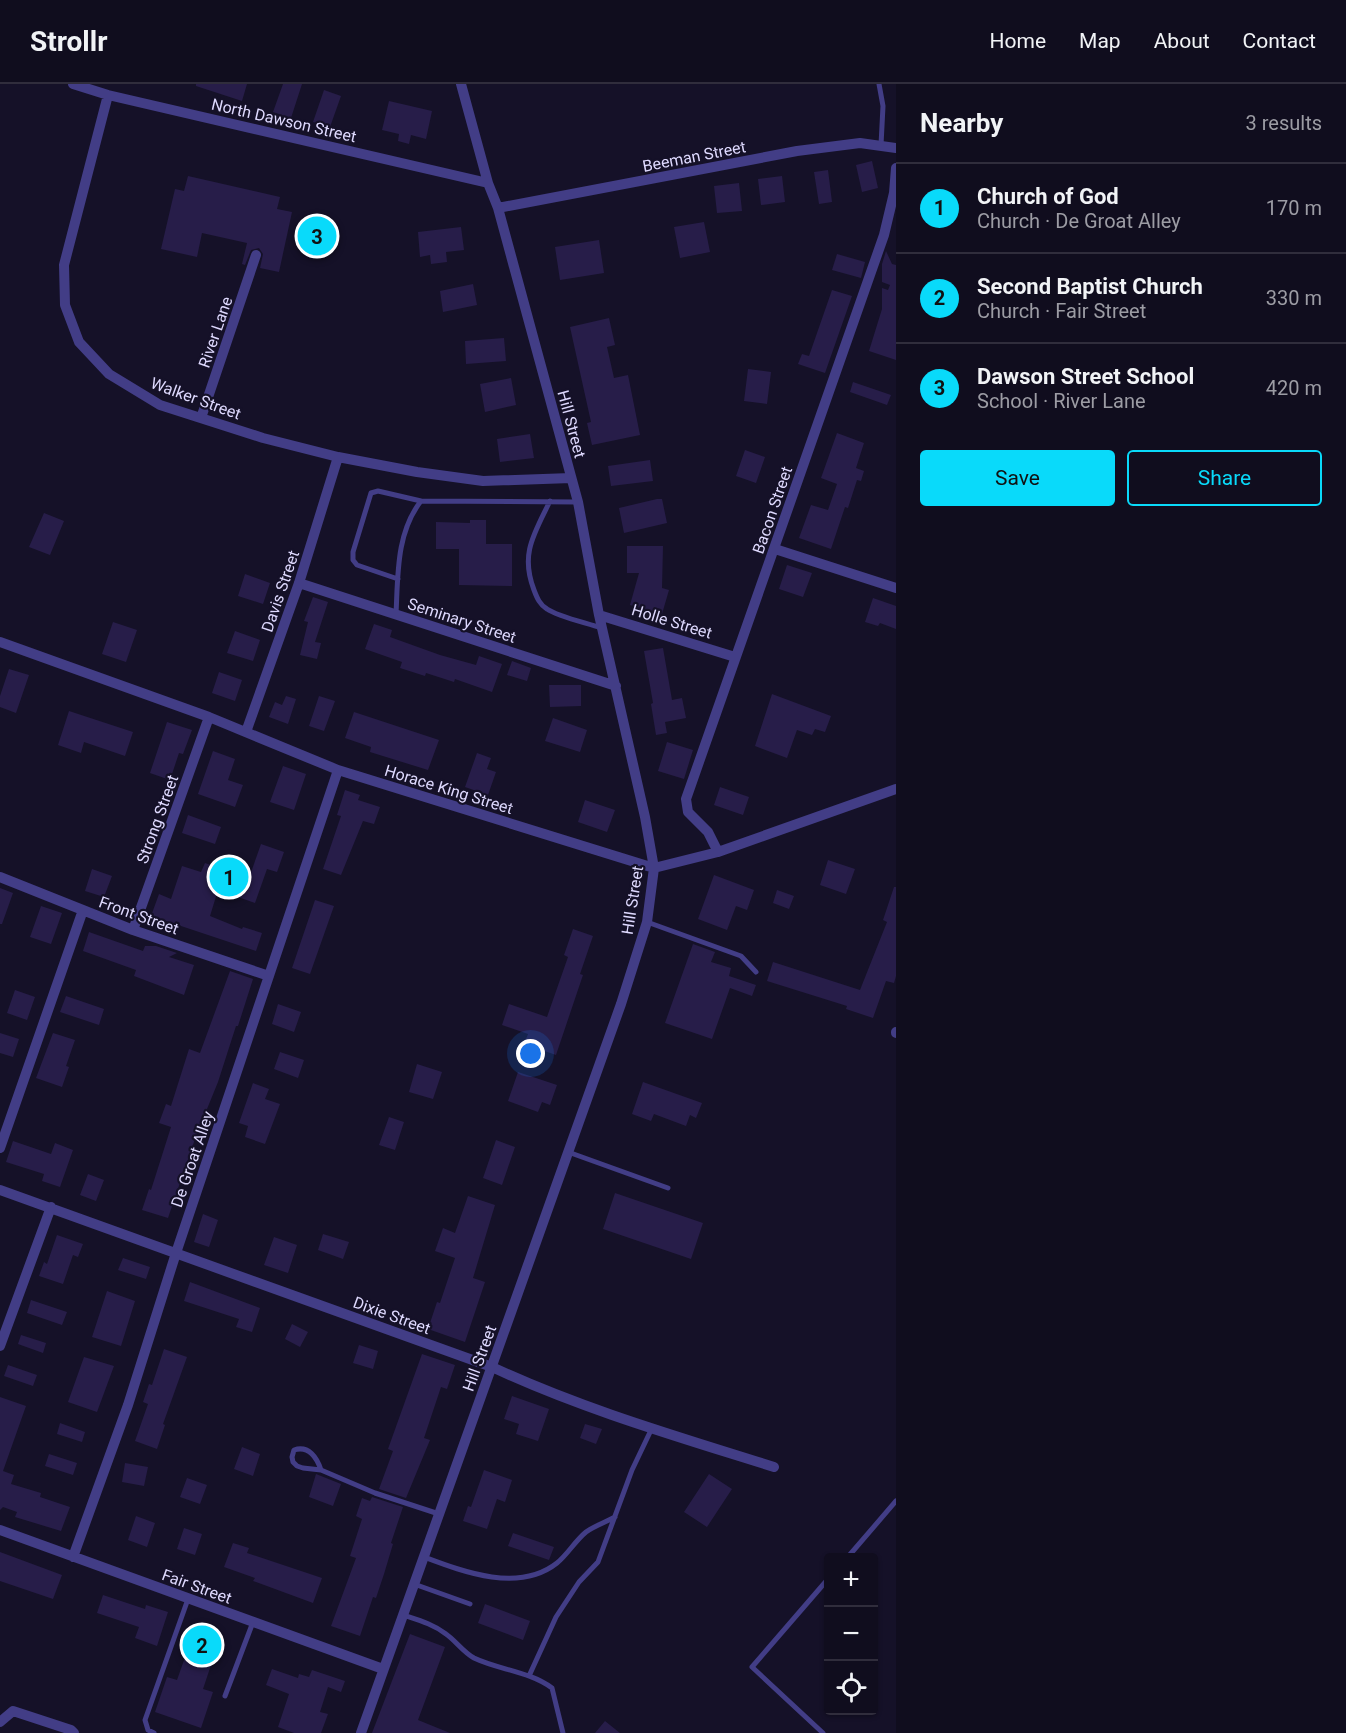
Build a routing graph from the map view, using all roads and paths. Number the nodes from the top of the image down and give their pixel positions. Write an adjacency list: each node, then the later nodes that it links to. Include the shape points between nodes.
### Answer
1 (73, 84): 4 (street, North Dawson Street)
2 (461, 84): 8 (street, Hill Street)
3 (879, 84): 5 (lane, via 883,106)
4 (108, 95): 8 (street, North Dawson Street); 11 (street, Walker Street, via 64,265 65,305 79,342 109,374 160,405)
5 (881, 145): 6 (street, Beeman Street); 9 (street, Beeman Street, via 860,143 797,151)
6 (896, 148)
7 (896, 168): 17 (street, Bacon Street, via 884,235)
8 (488, 183): 9 (street, Hill Street)
9 (498, 208): 13 (street, Hill Street)
10 (256, 255): 11 (street, River Lane)
11 (201, 418): 12 (street, Walker Street)
12 (338, 457): 13 (street, Walker Street, via 483,481); 19 (street, Davis Street)
13 (571, 478): 16 (street, Hill Street)
14 (421, 501): 15 (lane); 18 (lane, via 405,530); 18 (lane, via 378,490 371,493 353,552 357,565)
15 (550, 501): 16 (lane); 23 (lane, via 533,535 527,560 539,601 548,610)
16 (578, 502): 22 (street, Hill Street)
17 (775, 549): 20 (street); 25 (street, Bacon Street)
18 (398, 579): 21 (lane)
19 (299, 584): 21 (street, Seminary Street); 28 (street, Davis Street)
20 (896, 588)
21 (396, 614): 26 (street, Seminary Street)
22 (599, 615): 23 (street, Hill Street); 25 (street, Holle Street)
23 (603, 628): 26 (street, Hill Street)
24 (0, 642): 27 (street, Horace King Street)
25 (735, 657): 31 (street, Bacon Street, via 686,799 688,812 708,832)
26 (616, 686): 32 (street, Hill Street)
27 (209, 717): 28 (street, Horace King Street); 36 (street, Strong Street)
28 (246, 732): 29 (street, Horace King Street)
29 (338, 770): 32 (street, Horace King Street); 38 (street, De Groat Alley)
30 (896, 789): 31 (street)
31 (718, 852): 32 (street)
32 (654, 868): 35 (street, Hill Street)
33 (0, 877): 34 (street, Front Street)
34 (83, 910): 36 (street, Front Street); 39 (street)
35 (647, 922): 37 (lane, via 741,956); 40 (street, Hill Street)
36 (133, 930): 38 (street, Front Street)
37 (756, 972)
38 (269, 976): 44 (street, De Groat Alley)
39 (0, 1148)
40 (568, 1152): 41 (lane); 46 (street, Hill Street)
41 (668, 1188)
42 (0, 1190): 43 (street, Dixie Street)
43 (51, 1207): 44 (street, Dixie Street); 45 (street)
44 (176, 1253): 46 (street, Dixie Street); 55 (street, De Groat Alley, via 128,1405)
45 (0, 1346)
46 (492, 1367): 47 (street, Dixie Street); 51 (street, Hill Street)
47 (652, 1428): 48 (street, Dixie Street); 52 (lane)
48 (774, 1467)
49 (321, 1470): 49 (lane, via 297,1466 292,1457 294,1450 309,1451); 51 (lane)
50 (896, 1501): 54 (lane)
51 (439, 1515): 56 (street, Hill Street)
52 (615, 1517): 56 (lane, via 586,1532 557,1563 538,1574 514,1579 481,1575); 64 (lane, via 598,1562 556,1617)
53 (0, 1530): 55 (street, Fair Street)
54 (850, 1553)
55 (73, 1557): 59 (street, Fair Street)
56 (424, 1557): 57 (street, Hill Street)
57 (414, 1584): 60 (lane); 61 (street, Hill Street)
58 (824, 1584): 71 (lane, via 752,1667)
59 (188, 1599): 62 (street, Fair Street); 69 (lane, via 145,1720 148,1730)
60 (470, 1604)
61 (403, 1615): 63 (street, Hill Street); 64 (lane, via 447,1634 472,1656)
62 (253, 1622): 63 (street, Fair Street); 65 (lane)
63 (383, 1669): 70 (street, Hill Street)
64 (529, 1676): 67 (lane, via 552,1688)
65 (225, 1696)
66 (0, 1722): 68 (street, via 13,1712)
67 (563, 1732)
68 (74, 1733)
69 (154, 1733)
70 (361, 1733)
71 (823, 1733)

